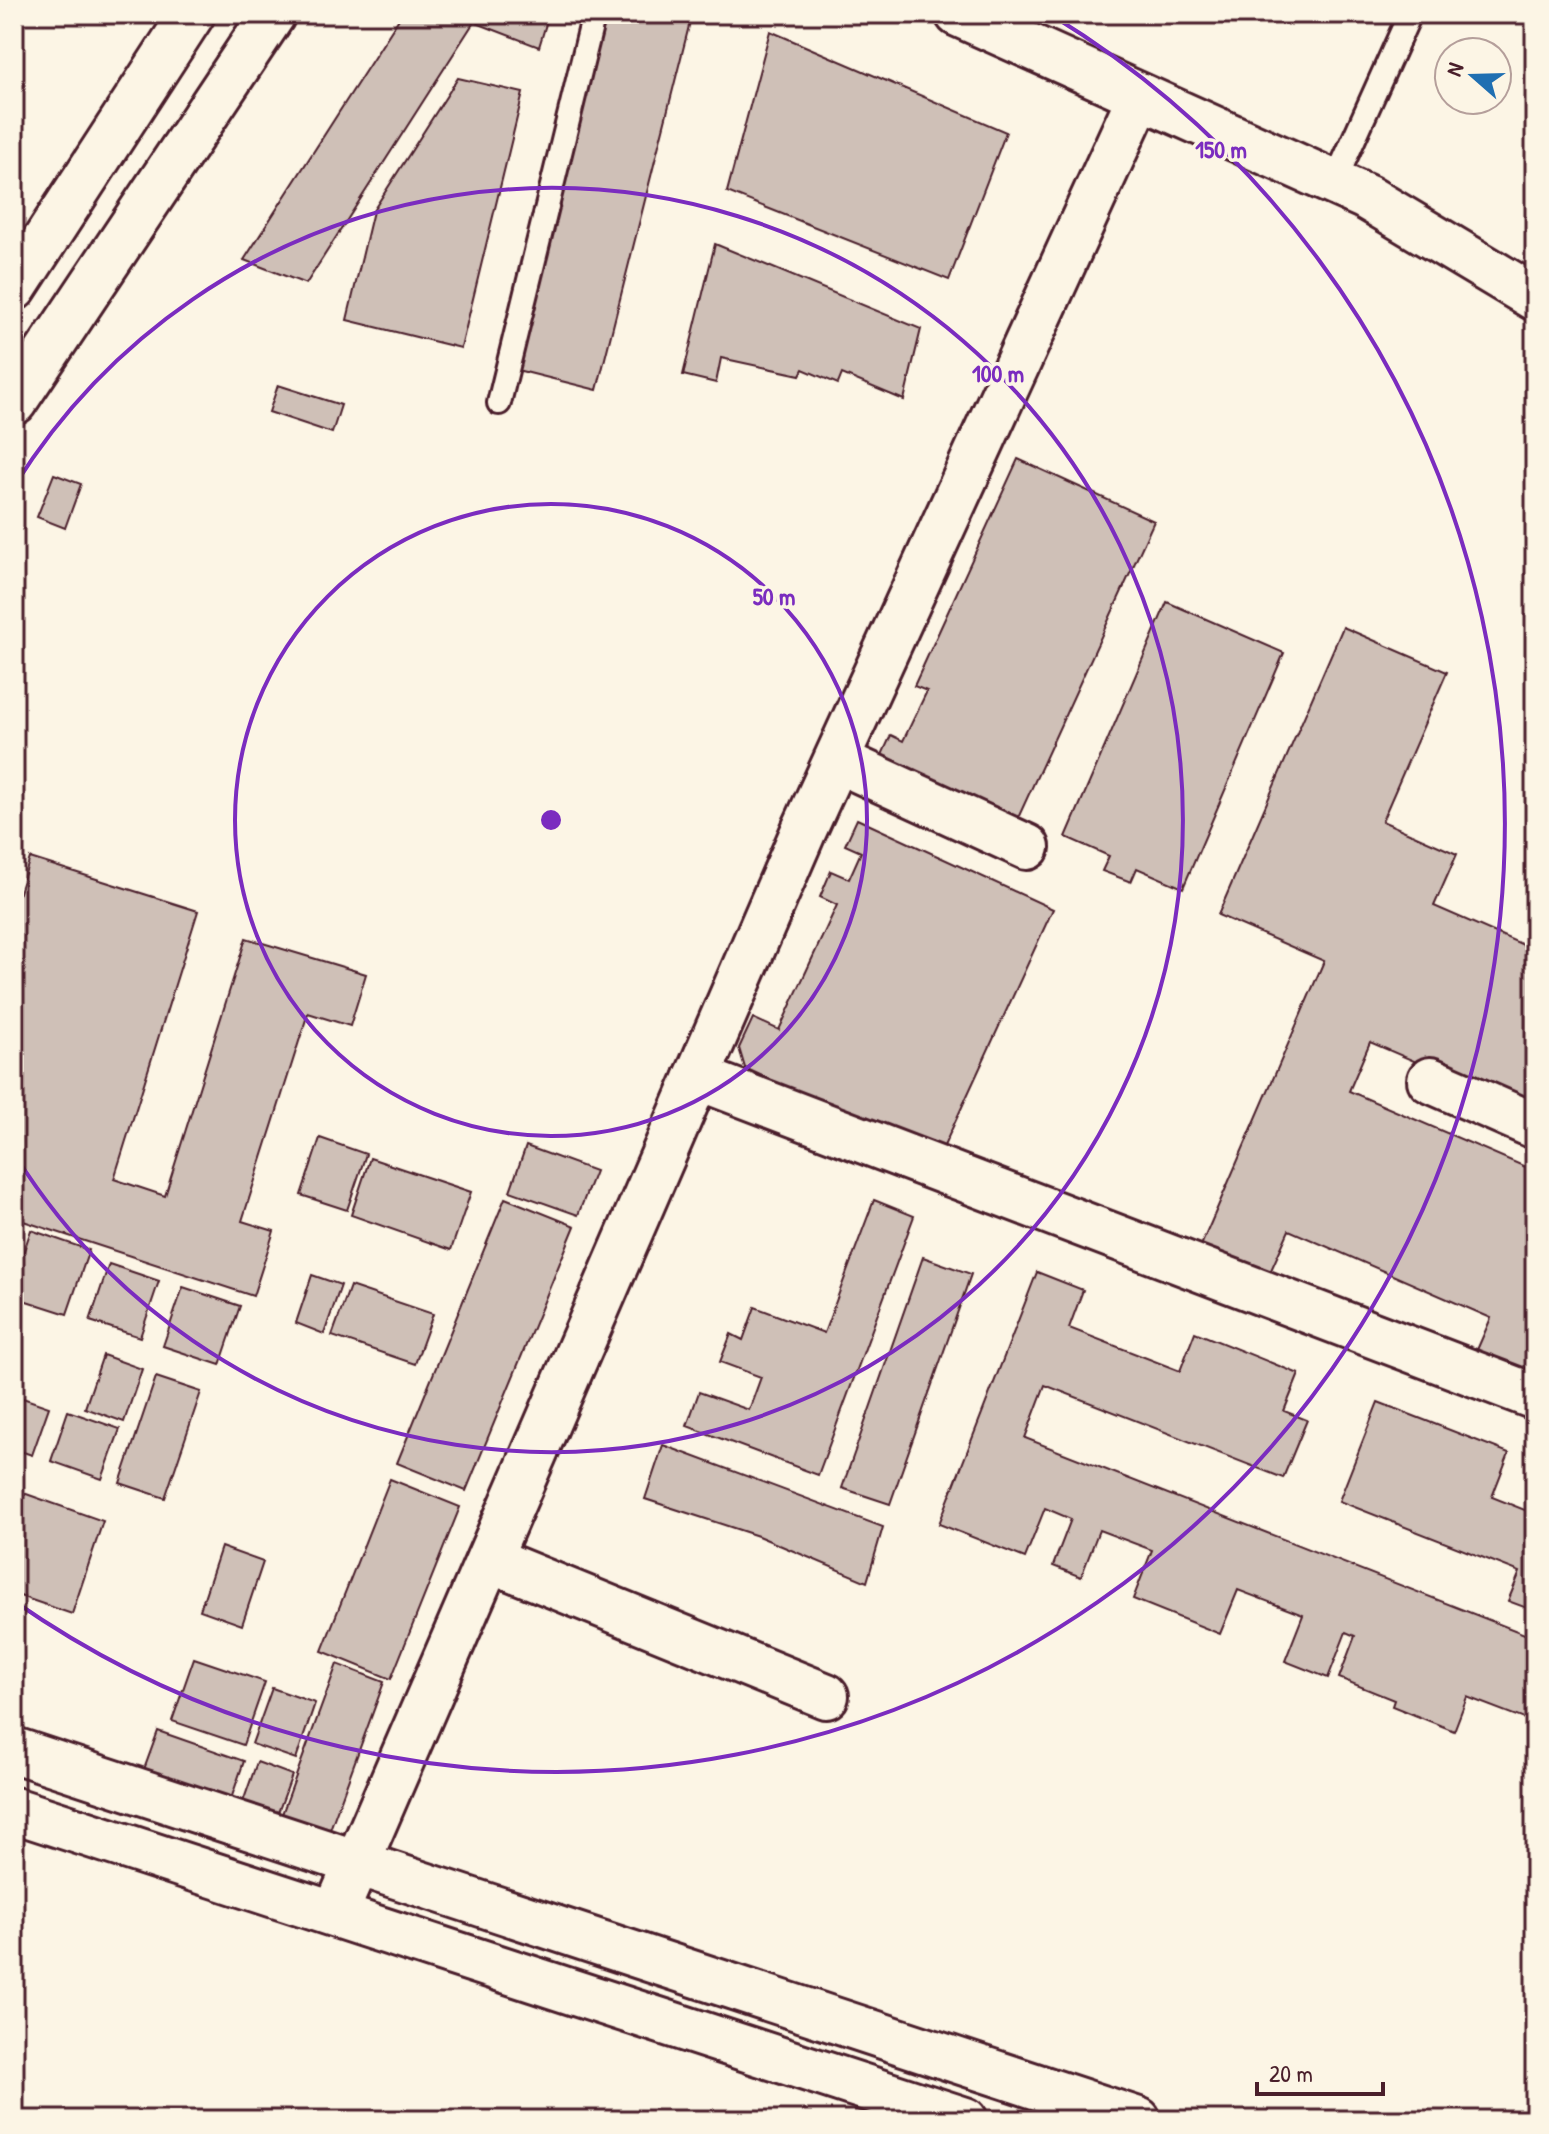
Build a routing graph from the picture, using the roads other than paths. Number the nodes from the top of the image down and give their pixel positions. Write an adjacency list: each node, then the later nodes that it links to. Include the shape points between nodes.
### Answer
1 (192, 14): 8 (street)
2 (273, 14): 10 (street)
3 (594, 14): 11 (lane)
4 (958, 14): 6 (street)
5 (1410, 14): 7 (lane)
6 (1140, 96): 7 (street); 12 (street)
7 (1334, 183): 9 (street)
8 (14, 288)
9 (1535, 298)
10 (14, 402)
11 (499, 403)
12 (837, 760): 13 (street); 14 (street)
13 (1027, 847)
14 (697, 1077): 17 (street); 18 (street)
15 (1430, 1080): 16 (street)
16 (1535, 1126)
17 (1535, 1397)
18 (489, 1559): 19 (street); 22 (street)
19 (826, 1696)
20 (14, 1750): 22 (street)
21 (14, 1810): 23 (street)
22 (357, 1863): 23 (street); 25 (street)
23 (335, 1914): 24 (street)
24 (965, 2120)
25 (1138, 2120)

